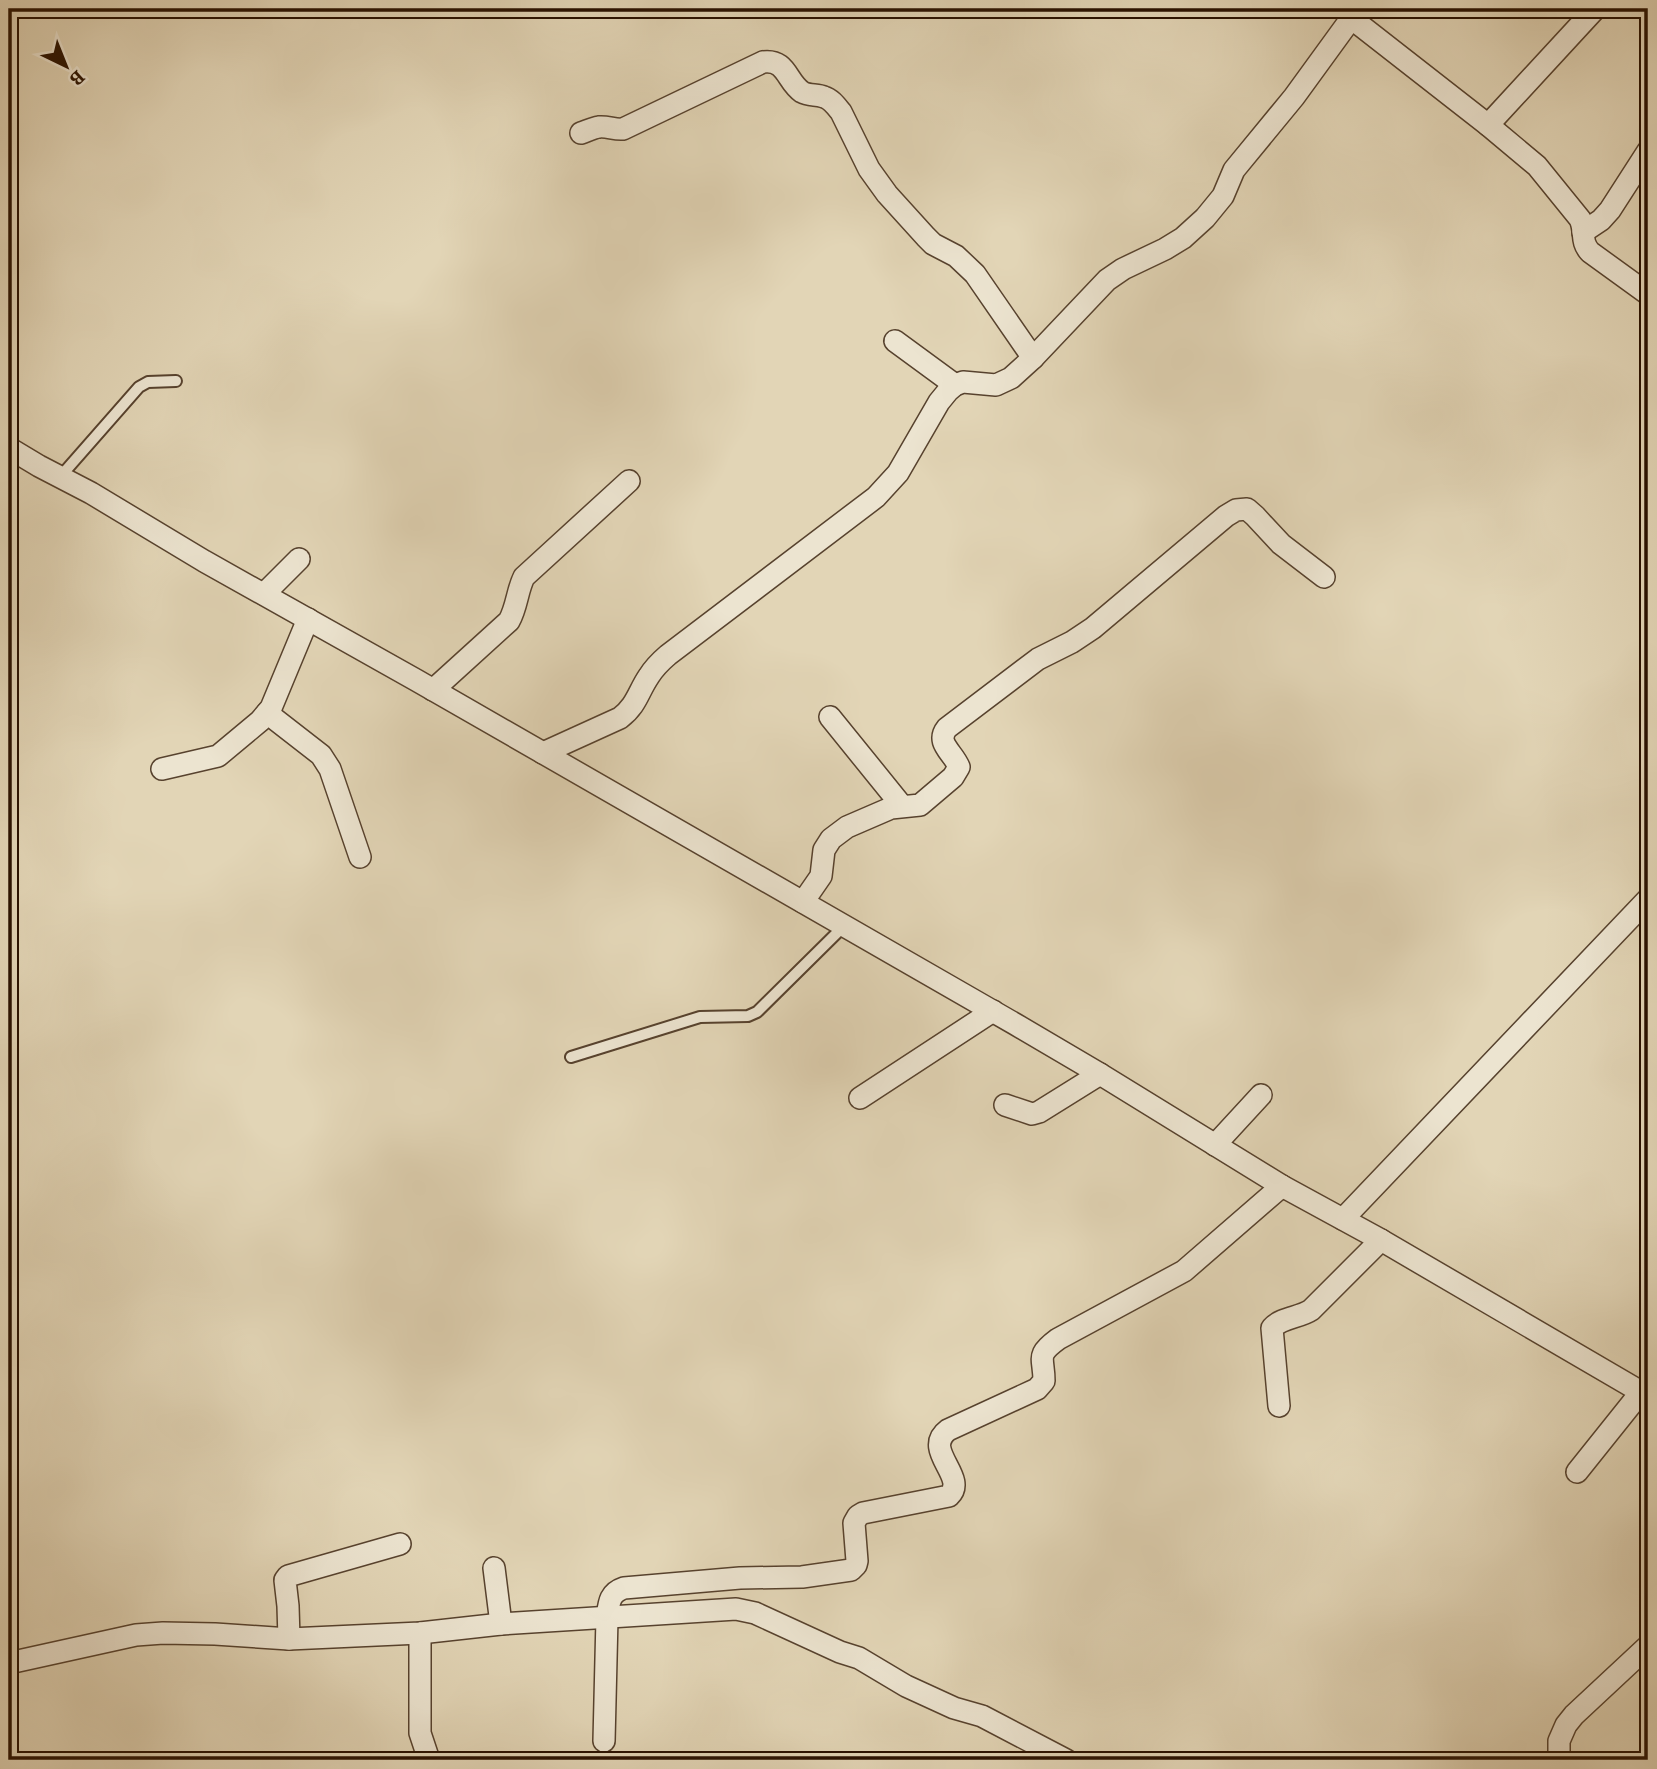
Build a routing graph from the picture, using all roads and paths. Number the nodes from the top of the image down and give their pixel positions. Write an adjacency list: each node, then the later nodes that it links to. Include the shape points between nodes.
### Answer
1 (1595, 9): 3 (street)
2 (1354, 14): 3 (street); 9 (street, via 1234,170 1223,196 1205,218 1165,250 1107,280)
3 (1488, 125): 6 (street, via 1537,166 1575,211)
4 (581, 134): 9 (street, via 603,126 623,129 763,62 775,62 803,92 835,104 887,194 933,244 956,256 975,274)
5 (1648, 151): 6 (street, via 1610,210)
6 (1583, 232): 7 (street, via 1590,252)
7 (1648, 294)
8 (895, 341): 11 (street)
9 (1033, 358): 11 (street, via 1003,383)
10 (176, 381): 13 (lane, via 139,387)
11 (955, 385): 22 (street, via 939,402 898,473 876,497 668,655 648,677 630,711)
12 (9, 448): 13 (street)
13 (60, 477): 17 (street)
14 (629, 481): 19 (street, via 524,577 509,621)
15 (299, 559): 17 (street)
16 (1324, 577): 24 (street, via 1281,544 1247,509 1236,510 1093,628 1038,659 947,728 942,741 958,762 957,772 926,801)
17 (264, 594): 18 (street)
18 (308, 619): 19 (street); 20 (street)
19 (433, 690): 22 (street)
20 (267, 713): 23 (street, via 218,756); 25 (street, via 321,755)
21 (830, 717): 24 (street)
22 (543, 753): 26 (street)
23 (162, 769)
24 (902, 806): 26 (street, via 848,827 831,839 824,850 821,876)
25 (360, 857)
26 (803, 902): 28 (street)
27 (1645, 909): 37 (street)
28 (844, 926): 29 (street); 30 (lane, via 757,1012 700,1017)
29 (993, 1011): 31 (street); 33 (street)
30 (571, 1057)
31 (1100, 1074): 34 (street, via 1039,1112); 35 (street)
32 (1261, 1095): 35 (street)
33 (860, 1098)
34 (1004, 1105)
35 (1215, 1145): 36 (street)
36 (1282, 1186): 37 (street); 44 (street, via 1184,1271 1045,1348 1041,1356 1044,1381 1037,1389 941,1435 939,1445 954,1483 953,1492 858,1516 854,1523 857,1561 851,1570 624,1588 616,1591)
37 (1342, 1219): 38 (street)
38 (1381, 1240): 39 (street); 40 (street, via 1311,1310 1272,1328)
39 (1645, 1394): 41 (street)
40 (1279, 1406)
41 (1577, 1472)
42 (400, 1544): 47 (street, via 288,1576)
43 (494, 1568): 45 (street)
44 (608, 1608): 45 (street); 50 (street); 53 (street, via 755,1613 859,1658 905,1686 982,1716)
45 (501, 1617): 46 (street)
46 (420, 1633): 47 (street); 52 (street, via 421,1733)
47 (289, 1639): 49 (street, via 136,1635)
48 (1648, 1646): 51 (street, via 1566,1725 1559,1741)
49 (9, 1663)
50 (604, 1741)
51 (1559, 1758)
52 (429, 1760)
53 (1066, 1760)

